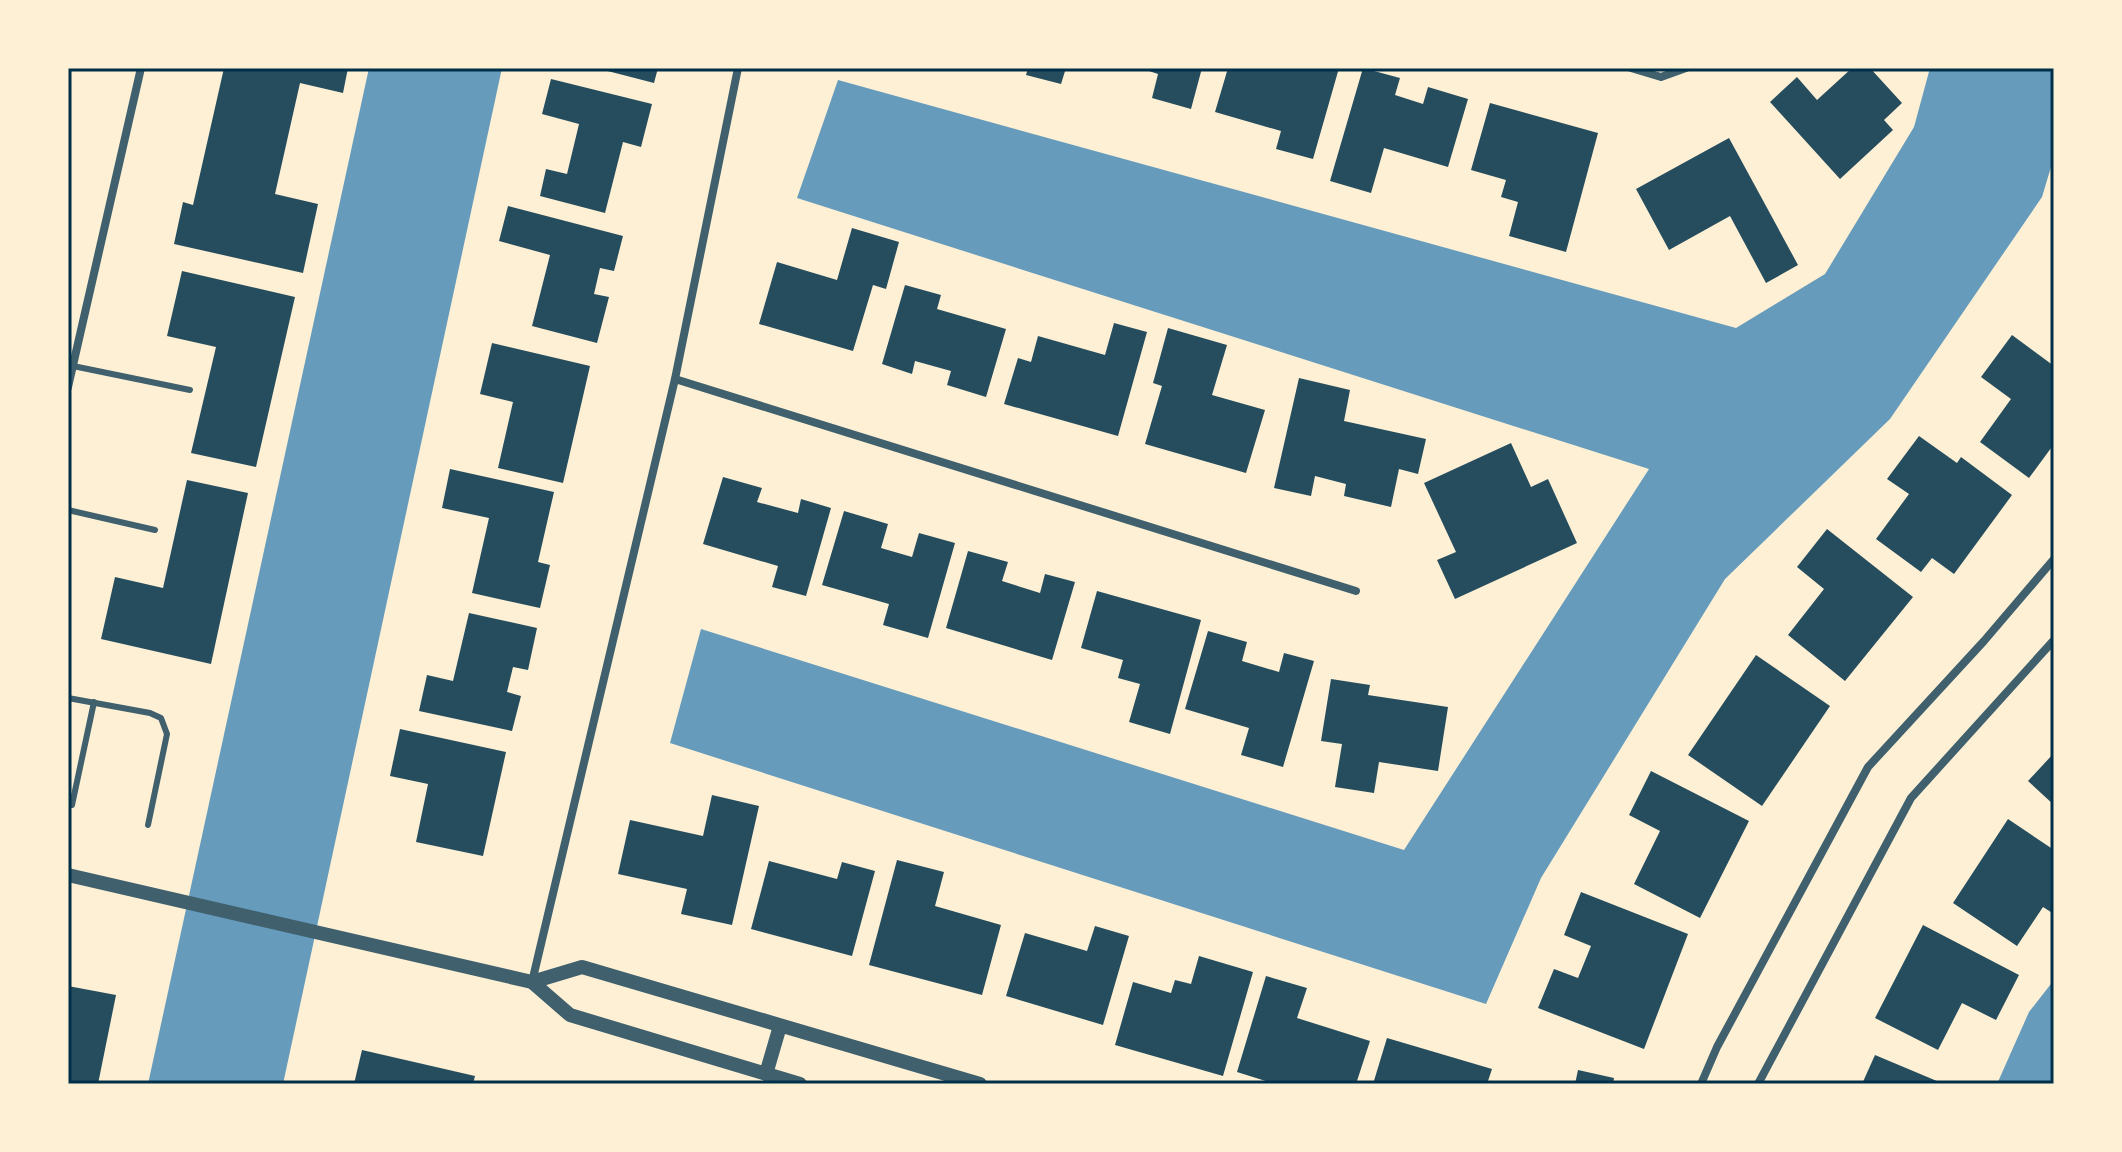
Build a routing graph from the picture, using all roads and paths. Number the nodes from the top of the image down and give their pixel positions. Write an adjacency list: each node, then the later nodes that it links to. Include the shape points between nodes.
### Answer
1 (141, 68): 5 (street)
2 (738, 68): 6 (street)
3 (1631, 68): 4 (street, via 1661,77)
4 (1686, 68)
5 (73, 366): 7 (street); 8 (lane)
6 (675, 379): 12 (street); 19 (street)
7 (68, 387)
8 (190, 390)
9 (68, 510): 10 (lane)
10 (155, 530)
11 (2054, 559): 24 (street, via 1868,767)
12 (1356, 591)
13 (2054, 640): 25 (street, via 1911,798)
14 (68, 698): 15 (lane)
15 (94, 702): 16 (lane); 17 (lane, via 150,713 166,726)
16 (72, 805)
17 (148, 825)
18 (68, 875): 19 (street)
19 (532, 982): 20 (street, via 582,967); 21 (street, via 570,1015)
20 (780, 1026): 21 (street); 23 (street)
21 (766, 1074): 22 (street)
22 (800, 1084)
23 (980, 1084)
24 (1701, 1084)
25 (1758, 1084)

